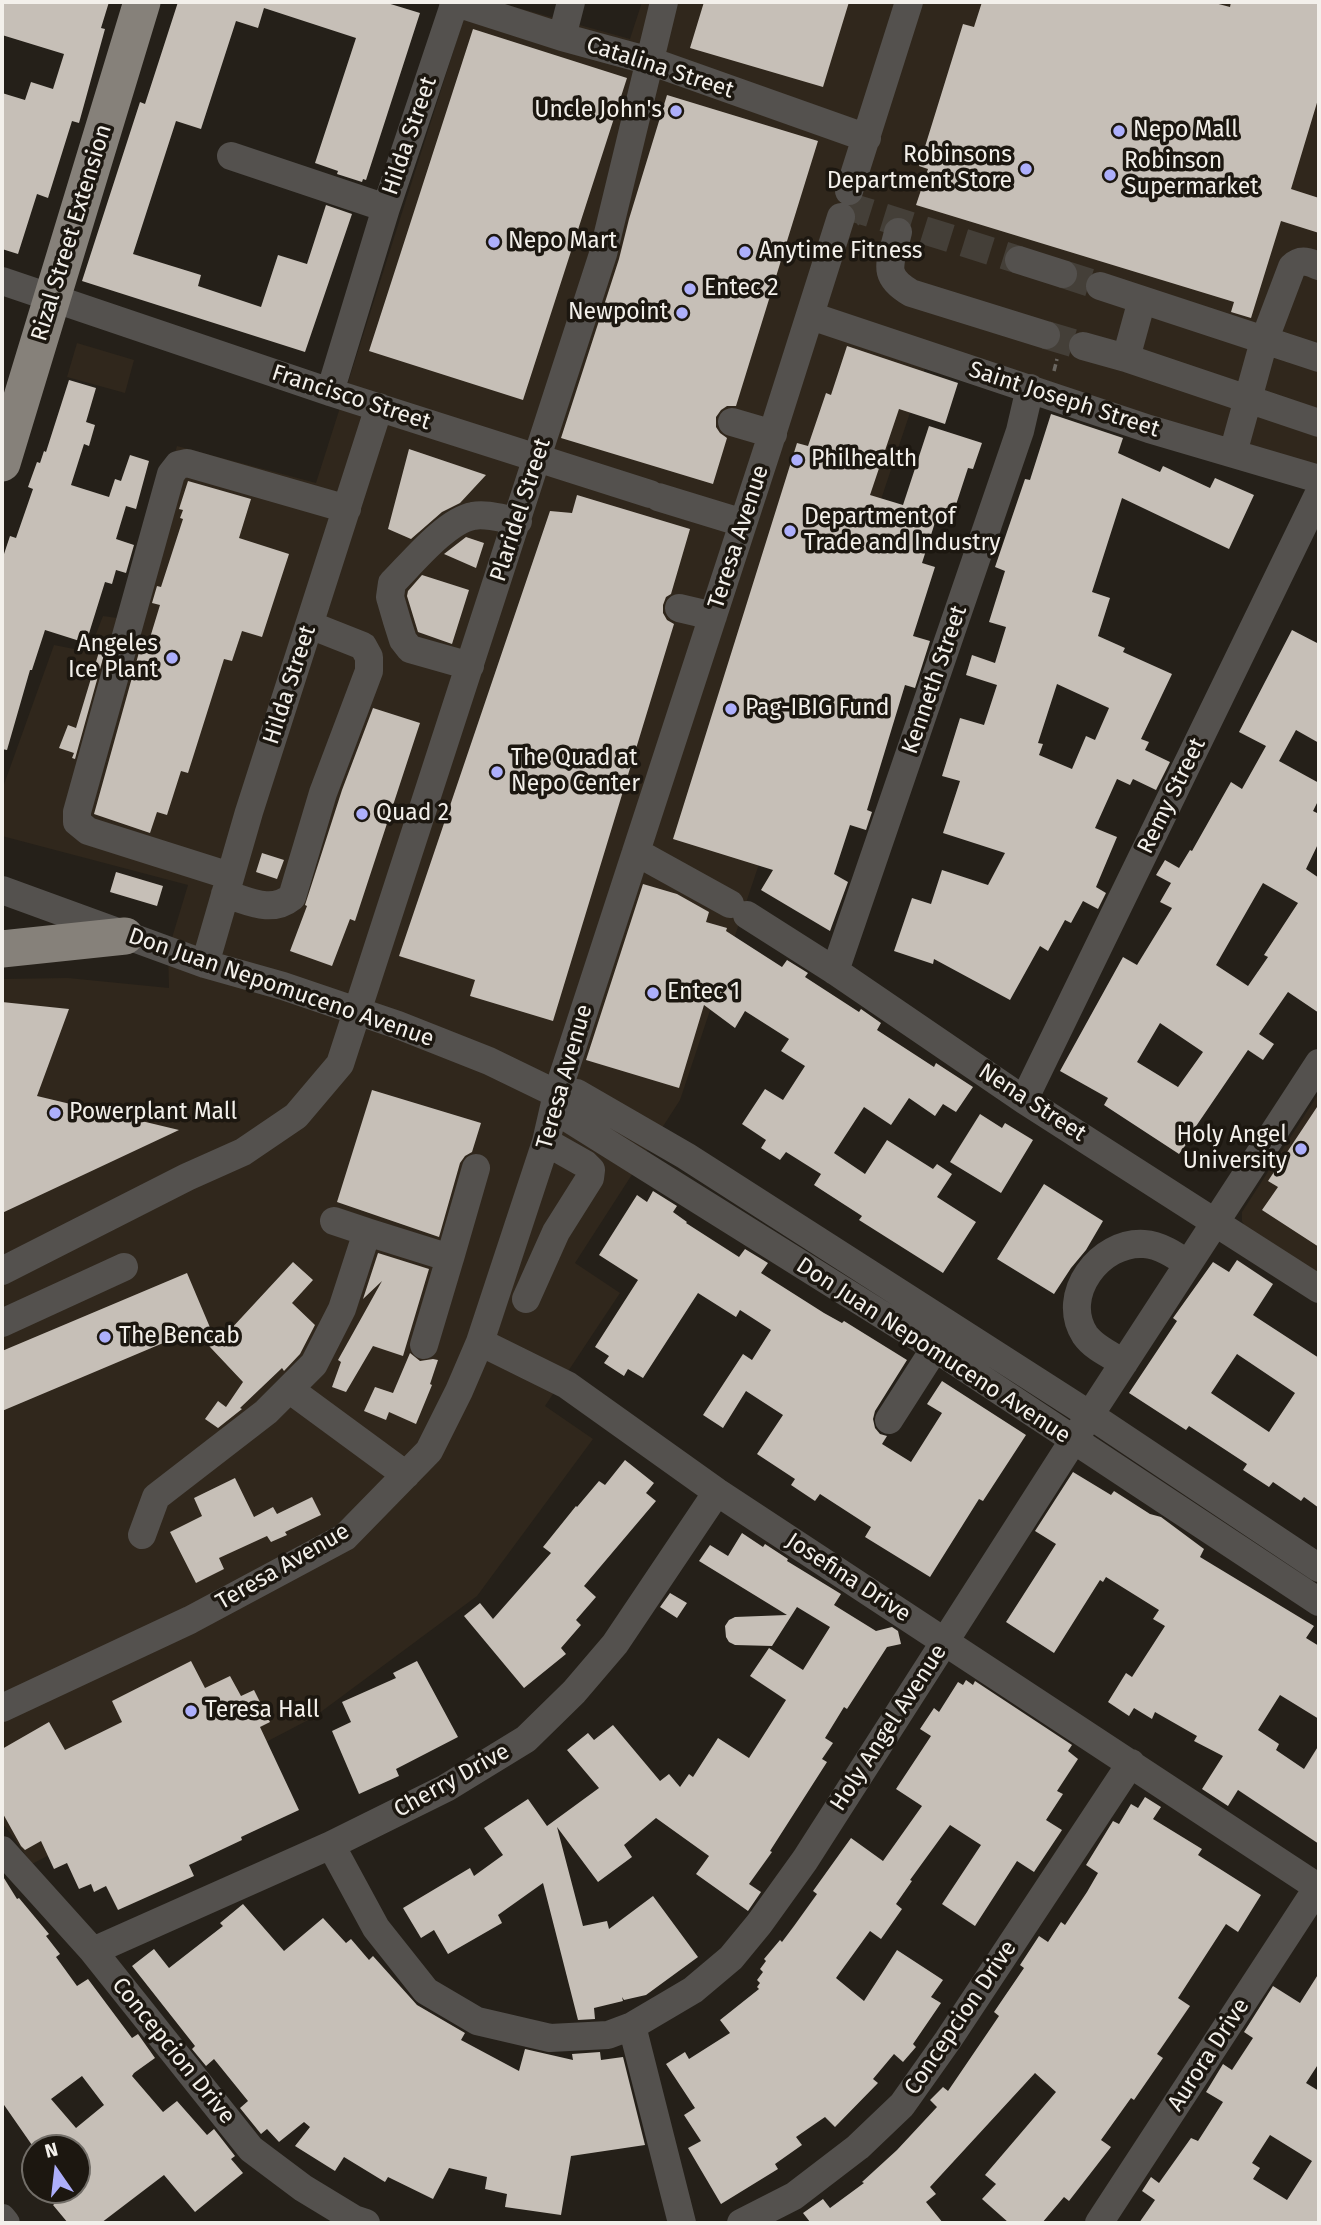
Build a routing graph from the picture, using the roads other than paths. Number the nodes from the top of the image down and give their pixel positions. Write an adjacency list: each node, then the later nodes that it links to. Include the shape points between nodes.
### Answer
1 (142, 2): 17 (main road, Rizal Street Extension)
2 (454, 2): 6 (street, Catalina Street); 10 (street, Hilda Street)
3 (571, 2): 6 (street)
4 (664, 2): 7 (street, Plaridel Street)
5 (909, 2): 8 (street, Teresa Avenue)
6 (562, 37): 7 (street, Catalina Street)
7 (650, 61): 8 (street, Catalina Street); 33 (street, Plaridel Street, via 603,254)
8 (867, 138): 19 (street, Teresa Avenue)
9 (231, 156): 10 (street)
10 (386, 208): 26 (street, Hilda Street)
11 (898, 232): 22 (street, via 890,271 896,285)
12 (1019, 260): 14 (street)
13 (1319, 265): 20 (street, via 1304,261 1292,267)
14 (1063, 274)
15 (2, 281): 17 (street, Francisco Street)
16 (1100, 286): 18 (street)
17 (52, 298): 26 (street, Francisco Street); 34 (main road, Rizal Street Extension)
18 (1142, 300): 20 (street); 23 (street)
19 (811, 316): 25 (street, Saint Joseph Street); 31 (street, Teresa Avenue)
20 (1264, 341): 24 (street); 27 (street)
21 (1083, 346): 23 (street)
22 (1052, 347)
23 (1126, 358): 27 (street)
24 (1319, 358)
25 (1030, 388): 32 (street, Saint Joseph Street); 50 (street, Kenneth Street, via 1020,431)
26 (330, 392): 28 (street, Francisco Street)
27 (1249, 400): 30 (street); 32 (street)
28 (379, 407): 33 (street, Francisco Street); 37 (street, Hilda Street)
29 (732, 422): 31 (street)
30 (1319, 423)
31 (772, 434): 39 (street, Teresa Avenue)
32 (1233, 453): 35 (street, Saint Joseph Street)
33 (538, 459): 38 (street, Plaridel Street); 39 (street, Francisco Street)
34 (2, 463)
35 (1319, 479)
36 (1319, 493): 54 (street, Remy Street)
37 (347, 509): 42 (street, Hilda Street); 45 (street, via 187,464 178,465 171,474 77,822 88,831)
38 (518, 522): 43 (street, Plaridel Street); 43 (street, via 476,515 461,520 392,583 390,597 410,649)
39 (743, 523): 41 (street, Teresa Avenue)
40 (679, 608): 41 (street)
41 (713, 616): 44 (street, Teresa Avenue)
42 (310, 625): 45 (street, Hilda Street); 45 (street, via 363,646 369,671 323,793 292,897 272,907)
43 (470, 666): 51 (street, Plaridel Street)
44 (636, 852): 50 (street, Nena Street, via 739,909); 53 (street, Teresa Avenue)
45 (227, 885): 49 (street, Hilda Street)
46 (2, 890): 47 (street, Don Juan Nepomuceno Avenue)
47 (125, 936): 48 (main road); 49 (street, Don Juan Nepomuceno Avenue)
48 (2, 949)
49 (205, 964): 51 (street, Don Juan Nepomuceno Avenue)
50 (835, 971): 54 (street, Nena Street)
51 (356, 1012): 53 (street, Don Juan Nepomuceno Avenue, via 489,1061); 65 (street, Plaridel Street, via 340,1064 296,1116 243,1152)
52 (1319, 1063): 58 (street, Holy Angel Avenue)
53 (557, 1094): 55 (street, Teresa Avenue); 60 (street, Don Juan Nepomuceno Avenue, via 577,1093 641,1129); 64 (street, Don Juan Nepomuceno Avenue, via 566,1116)
54 (1024, 1100): 58 (street, Nena Street)
55 (546, 1142): 67 (street, via 591,1170 556,1232); 69 (street, Teresa Avenue)
56 (476, 1168): 61 (street)
57 (334, 1222): 59 (street)
58 (1215, 1222): 62 (street, Holy Angel Avenue); 66 (street, Nena Street)
59 (367, 1232): 61 (street); 73 (street, via 342,1309 314,1364)
60 (827, 1246): 64 (street); 74 (street, Don Juan Nepomuceno Avenue)
61 (450, 1258): 70 (street)
62 (1188, 1264): 72 (street, Holy Angel Avenue); 72 (street, via 1151,1245 1130,1244 1102,1258 1088,1274 1078,1293 1080,1326 1094,1345)
63 (124, 1267): 68 (street)
64 (809, 1269): 71 (street, Don Juan Nepomuceno Avenue)
65 (2, 1271)
66 (1319, 1289)
67 (527, 1299)
68 (2, 1323)
69 (480, 1342): 77 (street, Teresa Avenue, via 429,1451); 78 (street, Josefina Drive, via 567,1385)
70 (424, 1345)
71 (934, 1348): 75 (street); 76 (street, Don Juan Nepomuceno Avenue)
72 (1124, 1363): 74 (street, Holy Angel Avenue)
73 (289, 1389): 77 (street); 79 (street, via 156,1497)
74 (1090, 1415): 76 (street, Holy Angel Avenue); 80 (street, Don Juan Nepomuceno Avenue)
75 (889, 1420)
76 (1073, 1441): 81 (street, Don Juan Nepomuceno Avenue); 82 (street, Holy Angel Avenue)
77 (406, 1475): 83 (street, Teresa Avenue, via 345,1538 190,1619)
78 (717, 1492): 82 (street, Josefina Drive); 85 (street, Cherry Drive, via 615,1644 543,1725 446,1788)
79 (142, 1535)
80 (1319, 1568)
81 (1319, 1602)
82 (944, 1642): 84 (street, Josefina Drive); 89 (street, Holy Angel Avenue, via 759,1924 731,1958 692,1990)
83 (2, 1708)
84 (1131, 1763): 87 (street, Josefina Drive); 94 (street, Concepcion Drive, via 902,2105 859,2147 794,2196)
85 (331, 1845): 88 (street, Cherry Drive); 89 (street, Holy Angel Avenue, via 376,1928 426,1991 477,2021 550,2038 608,2035)
86 (2, 1850): 88 (street, Concepcion Drive)
87 (1319, 1887): 95 (street, Aurora Drive)
88 (93, 1951): 91 (street, Concepcion Drive, via 251,2150)
89 (632, 2026): 93 (street)
90 (2, 2218): 92 (street)
91 (358, 2222)
92 (6, 2223)
93 (682, 2223)
94 (741, 2223)
95 (1100, 2223)

